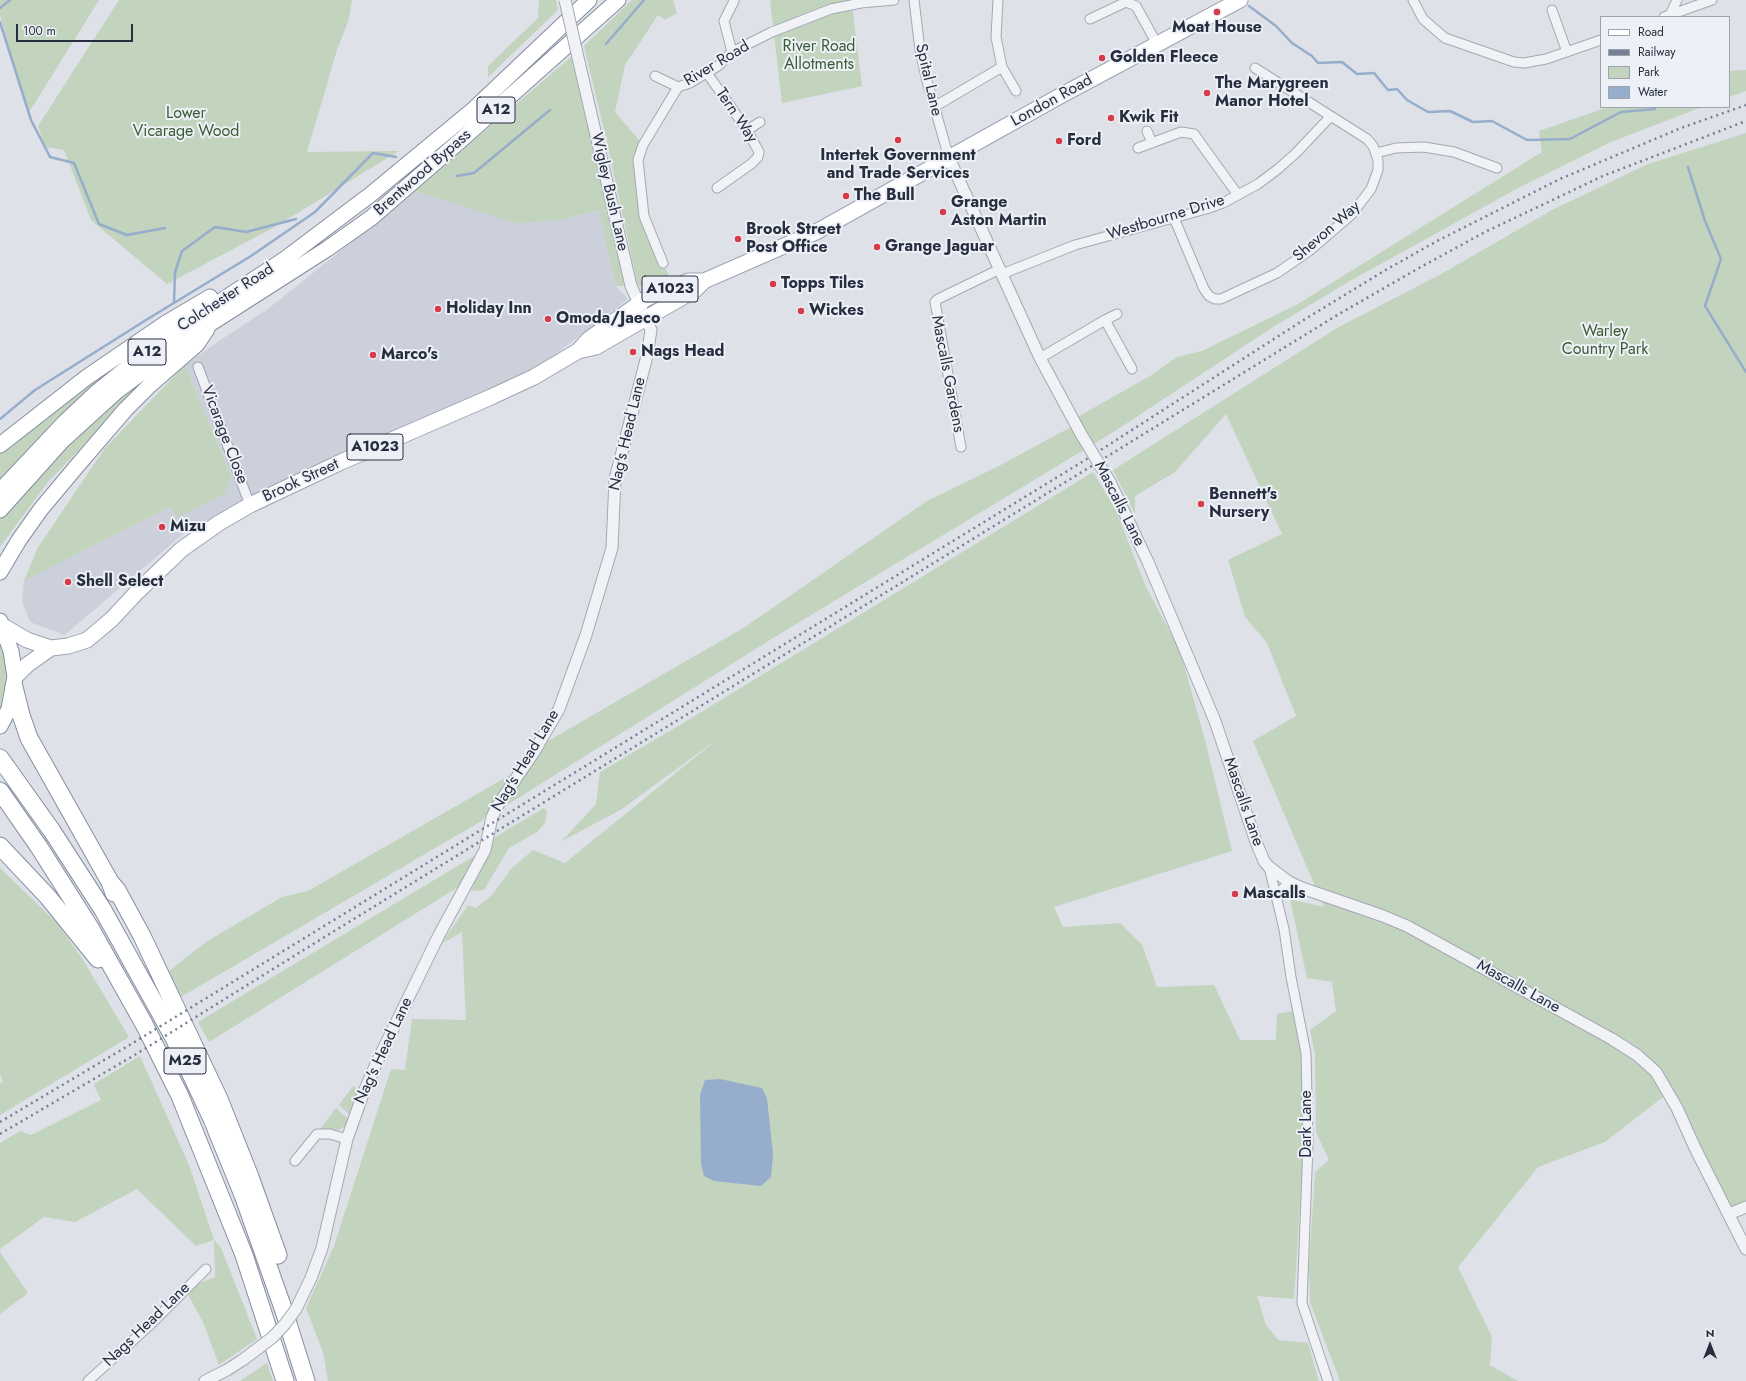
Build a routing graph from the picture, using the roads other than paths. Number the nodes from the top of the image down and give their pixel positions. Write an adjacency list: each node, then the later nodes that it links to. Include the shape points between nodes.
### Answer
1 (565, 0): 42 (street, Wigley Bush Lane, bridge, via 629,281)
2 (589, 0): 38 (main road, Brentwood Bypass / A12, via 474,109)
3 (618, 0): 46 (main road, Brentwood Bypass / A12, via 371,218)
4 (894, 0): 17 (street, River Road, via 831,9 772,32)
5 (914, 0): 25 (street, Spital Lane, via 920,50)
6 (998, 0): 19 (street, via 996,37)
7 (1240, 0): 16 (main road, London Road / A1023)
8 (1413, 0): 18 (street, via 1423,19 1444,38 1506,60 1524,63)
9 (1677, 0): 13 (street)
10 (1712, 0): 13 (street)
11 (734, 1): 17 (street, via 724,20)
12 (1552, 10): 18 (street)
13 (1667, 16)
14 (1090, 19): 16 (street, via 1126,2 1136,6)
15 (1600, 40): 18 (street)
16 (1157, 44): 33 (main road, London Road / A1023)
17 (732, 52): 21 (street, River Road)
18 (1567, 52)
19 (1002, 67): 24 (street); 25 (street)
20 (1255, 68): 26 (street)
21 (707, 73): 23 (street, River Road); 28 (street, Tern Way)
22 (654, 76): 23 (street, River Road)
23 (678, 87): 39 (street, via 643,145 638,160 644,216)
24 (1016, 91)
25 (934, 107): 33 (street, Spital Lane)
26 (1330, 117): 32 (street, via 1367,139); 36 (street, Westbourne Drive, via 1278,169)
27 (760, 122): 28 (street)
28 (747, 130): 35 (street, Tern Way, via 760,152 758,157)
29 (1147, 131): 30 (street)
30 (1152, 143): 31 (street); 36 (street, via 1181,132 1194,134)
31 (1138, 148)
32 (1376, 153): 34 (street, via 1396,148 1424,147 1454,152); 37 (street, Shevon Way, via 1378,164 1375,180 1366,198 1352,214 1297,260 1255,284 1221,299 1214,299 1204,289)
33 (949, 158): 40 (street, Mascalls Lane); 41 (main road, Brook Street / A1023, via 816,232)
34 (1497, 168)
35 (718, 188)
36 (1238, 195): 37 (street, Westbourne Drive, via 1206,209)
37 (1174, 218): 40 (street, Westbourne Drive, via 1075,245)
38 (315, 238): 51 (main road, A12, via 261,265 166,323 87,377); 53 (main road, Colchester Road / A12, via 138,359 64,423)
39 (664, 263)
40 (1001, 271): 48 (street, Mascalls Lane); 52 (street, Mascalls Gardens, via 935,302)
41 (704, 281): 42 (main road, Brook Street / A1023, via 689,281); 44 (main road, Brook Street / A1023, via 695,290)
42 (638, 304): 44 (street, Wigley Bush Lane); 47 (main road, Brook Street / A1023, via 589,339)
43 (1117, 314): 45 (street)
44 (646, 318): 47 (main road, Brook Street / A1023, via 596,347); 70 (street, Nag's Head Lane, via 651,330 650,337 615,479 612,548 581,652 559,709 492,817 485,850 439,935 376,1064)
45 (1105, 320): 48 (street); 50 (street)
46 (210, 324): 55 (main road, Colchester Road / A12, via 138,374 90,414); 56 (main road, A12, via 197,344 135,400 77,466 41,509)
47 (578, 351): 54 (main road, Brook Street / A1023, via 534,377)
48 (1040, 358): 64 (street, Mascalls Lane, bridge, via 1110,482 1148,562 1215,721 1256,842)
49 (198, 366): 54 (street, Vicarage Close)
50 (1132, 369)
51 (0, 445)
52 (961, 447)
53 (0, 491)
54 (250, 505): 58 (main road, Brook Street / A1023, via 218,523 182,549 98,632 79,644)
55 (0, 510)
56 (0, 572)
57 (2, 623): 58 (main road, Brook Street / A1023, via 27,640); 59 (main road, via 11,651)
58 (51, 648): 59 (main road, Brook Street / A1023, via 27,665)
59 (15, 682): 60 (main road, via 9,709); 65 (highway, M25, via 29,738)
60 (0, 726)
61 (4, 764): 69 (highway, M25, via 70,858 120,938 174,1038)
62 (0, 791): 68 (highway, M25, via 72,899)
63 (0, 846): 68 (highway, M25, via 48,897)
64 (1269, 867): 66 (street, Mascalls Lane); 67 (street, Dark Lane)
65 (110, 882): 69 (highway, M25, via 186,1042); 80 (highway, M25, via 142,936 219,1099 269,1230)
66 (1289, 882): 67 (street); 73 (street, Mascalls Lane, via 1407,926 1637,1055 1656,1072 1677,1108)
67 (1276, 896): 81 (street, Dark Lane, via 1306,1053 1308,1144 1302,1303)
68 (123, 986): 78 (highway, M25, via 180,1096 207,1160 254,1283)
69 (212, 1119): 79 (highway, M25, via 260,1239)
70 (347, 1139): 71 (street, via 330,1134 317,1134); 77 (street, Nag's Head Lane, bridge, via 322,1248 299,1304 273,1337 244,1359)
71 (295, 1161)
72 (1746, 1206): 73 (street)
73 (1729, 1214): 74 (street, Mascalls Lane)
74 (1746, 1249)
75 (206, 1269): 76 (street, Nags Head Lane, via 149,1326)
76 (88, 1381)
77 (205, 1381)
78 (285, 1381)
79 (306, 1381)
80 (317, 1381)
81 (1328, 1381)

